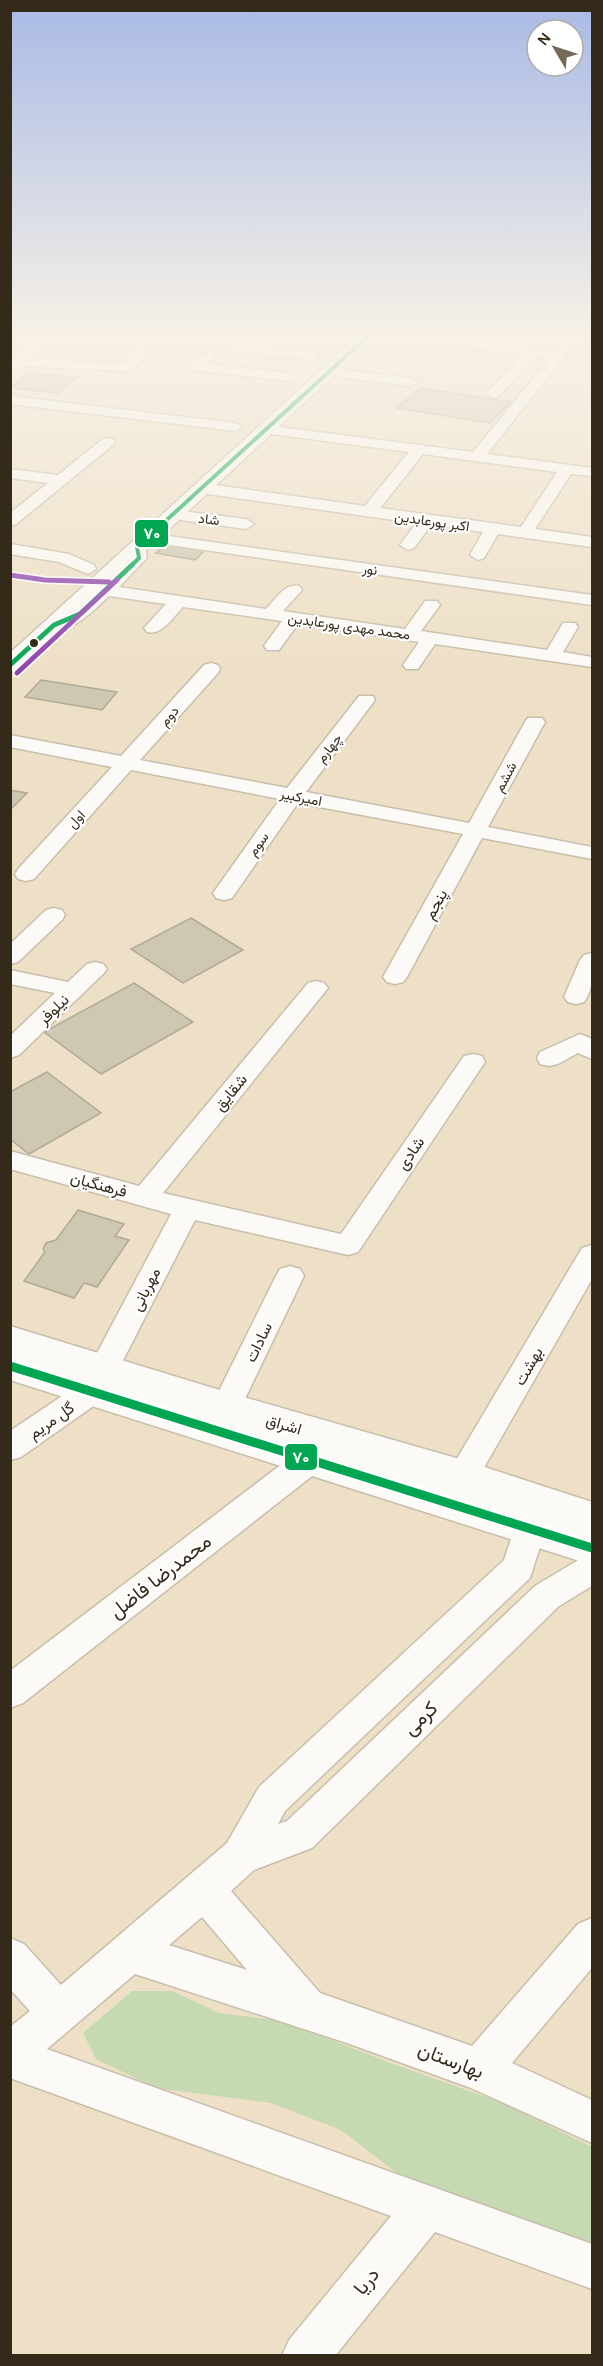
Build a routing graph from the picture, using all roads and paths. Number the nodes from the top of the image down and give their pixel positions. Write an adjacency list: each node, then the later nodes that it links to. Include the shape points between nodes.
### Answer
1 (100, 448): 10 (street)
2 (243, 448): 11 (main road)
3 (407, 448): 5 (street)
4 (483, 448): 6 (street)
5 (419, 450): 6 (street); 12 (street)
6 (477, 457): 8 (street)
7 (590, 468): 8 (street)
8 (567, 469): 19 (street)
9 (10, 473): 10 (street)
10 (63, 480): 15 (street)
11 (200, 488): 12 (street, اکبر پورعابدین); 13 (main road)
12 (368, 512): 14 (street, اکبر پورعابدین)
13 (172, 515): 17 (street, شاد); 20 (main road)
14 (426, 520): 18 (street, اکبر پورعابدین); 22 (street)
15 (10, 521)
16 (139, 521): 20 (main road)
17 (246, 524)
18 (493, 529): 19 (street, اکبر پورعابدین); 24 (street)
19 (525, 533): 21 (street, اکبر پورعابدین)
20 (135, 541): 27 (main road); 29 (street, نور)
21 (592, 542)
22 (408, 545)
23 (10, 549): 26 (street, via 63,558)
24 (478, 555)
25 (10, 564): 26 (street, via 46,570)
26 (88, 569): 27 (main road); 38 (main road)
27 (107, 572): 30 (street, محمد مهدی پورعابدین); 43 (main road)
28 (293, 590): 32 (street)
29 (592, 600)
30 (179, 601): 32 (street, محمد مهدی پورعابدین); 35 (street)
31 (431, 605): 36 (street)
32 (270, 615): 33 (street, محمد مهدی پورعابدین)
33 (293, 618): 36 (street, محمد مهدی پورعابدین); 39 (street)
34 (569, 627): 40 (street)
35 (153, 628)
36 (410, 635): 37 (street, محمد مهدی پورعابدین)
37 (430, 638): 40 (street, محمد مهدی پورعابدین); 44 (street)
38 (10, 639)
39 (273, 645)
40 (552, 656): 41 (street, محمد مهدی پورعابدین)
41 (572, 659): 42 (street, محمد مهدی پورعابدین); 46 (street)
42 (592, 662)
43 (10, 664)
44 (412, 665)
45 (211, 669): 50 (street, دوم)
46 (564, 681)
47 (366, 700): 51 (street, چهارم)
48 (535, 722): 52 (street, ششم)
49 (10, 741): 50 (street, امیرکبیر)
50 (127, 764): 51 (street, امیرکبیر); 54 (street, اول)
51 (292, 796): 52 (street, امیرکبیر); 55 (street, سوم)
52 (476, 831): 53 (street, امیرکبیر); 61 (street, پنجم)
53 (592, 853)
54 (26, 874)
55 (224, 893)
56 (54, 915): 57 (street)
57 (10, 957)
58 (592, 960): 64 (street)
59 (95, 969): 63 (street, نیلوفر)
60 (10, 977): 63 (street)
61 (395, 977)
62 (316, 988): 70 (street, شقایق)
63 (73, 990): 65 (street, نیلوفر)
64 (576, 996)
65 (10, 1050)
66 (592, 1052): 67 (street, via 580,1042)
67 (549, 1058)
68 (473, 1062): 72 (street, شادی)
69 (10, 1160): 70 (street, فرهنگیان)
70 (145, 1197): 71 (street, فرهنگیان)
71 (187, 1209): 72 (street, فرهنگیان); 77 (street, مهربانی)
72 (348, 1245)
73 (592, 1255): 81 (street, بهشت)
74 (290, 1276): 78 (street, سادات)
75 (10, 1339): 77 (main road, اشراق)
76 (10, 1366): 77 (main road, اشراق)
77 (98, 1380): 78 (main road, اشراق); 79 (street, گل مریم); 80 (main road, اشراق)
78 (226, 1407): 81 (main road, اشراق)
79 (10, 1448)
80 (310, 1460): 83 (main road, اشراق); 86 (street, محمدرضا فاضل)
81 (463, 1476): 82 (main road, اشراق)
82 (592, 1518)
83 (530, 1528): 84 (main road, اشراق); 87 (street, کرمی, via 518,1568 272,1799)
84 (592, 1548)
85 (592, 1569): 87 (street, کرمی, via 547,1596 298,1835)
86 (10, 1692)
87 (241, 1856): 88 (street, کرمی)
88 (204, 1890): 90 (street, کرمی); 92 (street)
89 (592, 1938): 95 (street)
90 (130, 1953): 92 (street, بهارستان); 93 (street, کرمی)
91 (10, 1958): 93 (street)
92 (306, 2008): 95 (street, بهارستان)
93 (60, 2014): 94 (street, کرمی)
94 (10, 2056): 97 (street)
95 (479, 2070): 96 (street, بهارستان)
96 (592, 2121)
97 (427, 2207): 98 (street); 99 (street, دریا)
98 (592, 2266)
99 (305, 2355)

